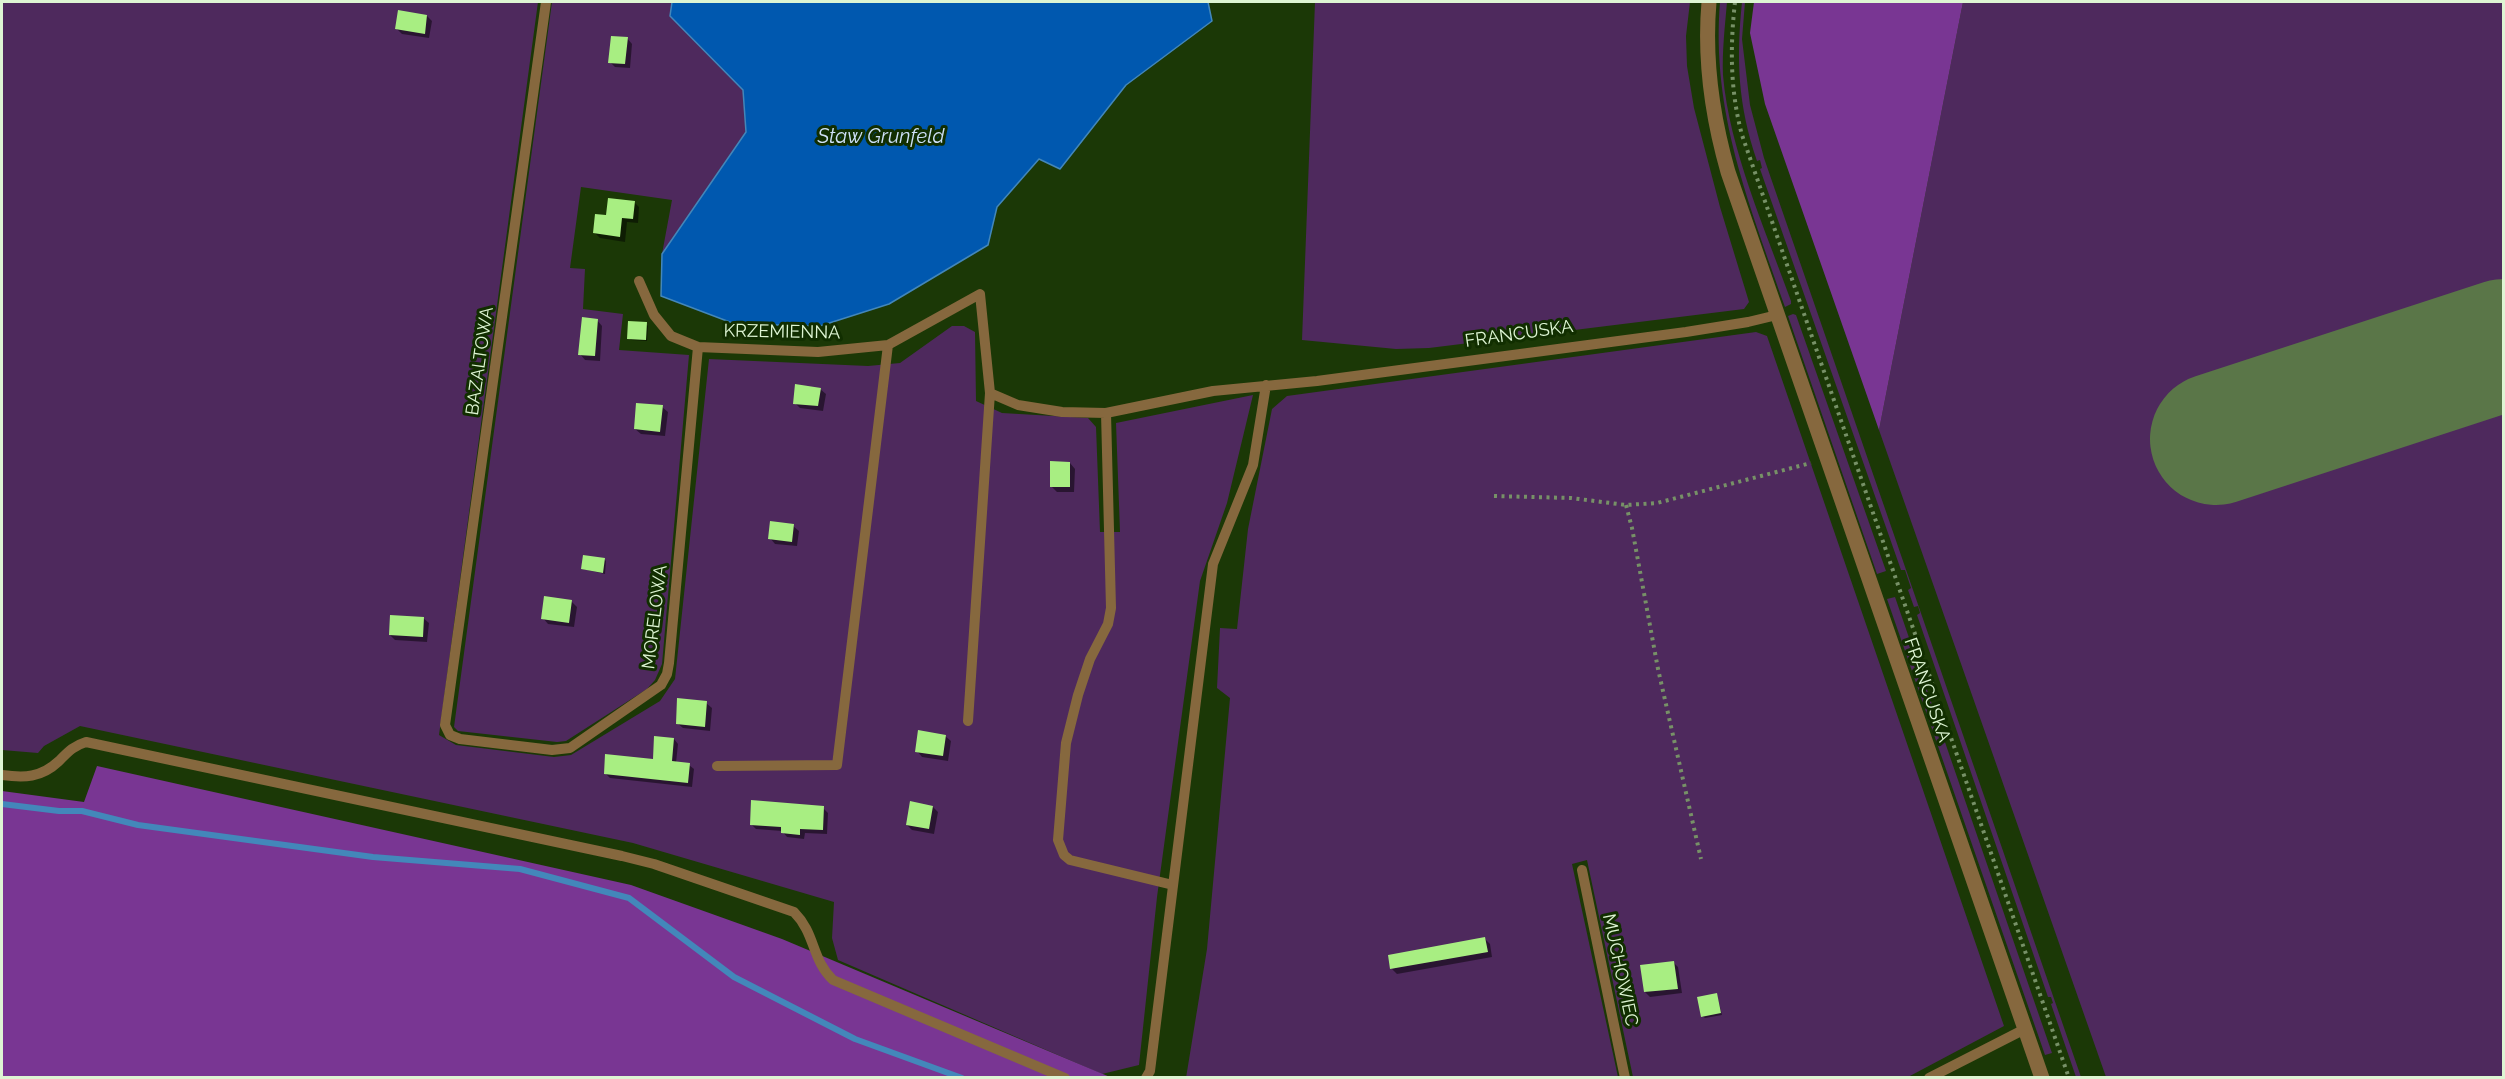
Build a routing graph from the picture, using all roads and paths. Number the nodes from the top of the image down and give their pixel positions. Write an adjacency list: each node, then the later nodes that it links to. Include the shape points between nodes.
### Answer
1 (546, 2): 15 (lane, BAZALTOWA)
2 (1709, 2): 5 (street, FRANCUSKA, via 1707,58 1716,126)
3 (1735, 2): 27 (path, via 1732,80 1745,144)
4 (639, 281): 7 (lane, KRZEMIENNA, via 654,315 671,336)
5 (1777, 315): 8 (lane, FRANCUSKA, via 1675,333); 11 (street, FRANCUSKA)
6 (888, 345): 7 (lane, KRZEMIENNA, via 818,352); 9 (lane, KRZEMIENNA, via 980,294); 16 (lane, via 837,765)
7 (698, 347): 15 (lane, MORELOWA, via 669,663 661,686 570,748 552,750 460,739 450,735)
8 (1266, 385): 10 (lane, FRANCUSKA, via 1213,391); 20 (lane, via 1253,465 1213,564)
9 (990, 393): 10 (lane, via 1018,405); 14 (lane)
10 (1106, 413): 20 (lane, via 1111,608 1108,624 1090,659 1066,742 1058,840 1070,860)
11 (1827, 460): 13 (path, via 1657,503); 21 (street, FRANCUSKA)
12 (1494, 496): 13 (path, via 1571,498)
13 (1626, 505): 18 (path)
14 (968, 721)
15 (445, 726)
16 (717, 766)
17 (2, 775): 22 (lane, via 27,778 44,773 74,746 86,742 654,864 794,912 805,923 821,969 833,980)
18 (1701, 860)
19 (1582, 870): 24 (lane, MUCHOWIEC)
20 (1173, 885): 23 (lane, via 1150,1071)
21 (2025, 1029): 25 (lane); 26 (street, FRANCUSKA)
22 (1065, 1077)
23 (1146, 1077)
24 (1625, 1077)
25 (1929, 1077)
26 (2042, 1077)
27 (2069, 1077)

